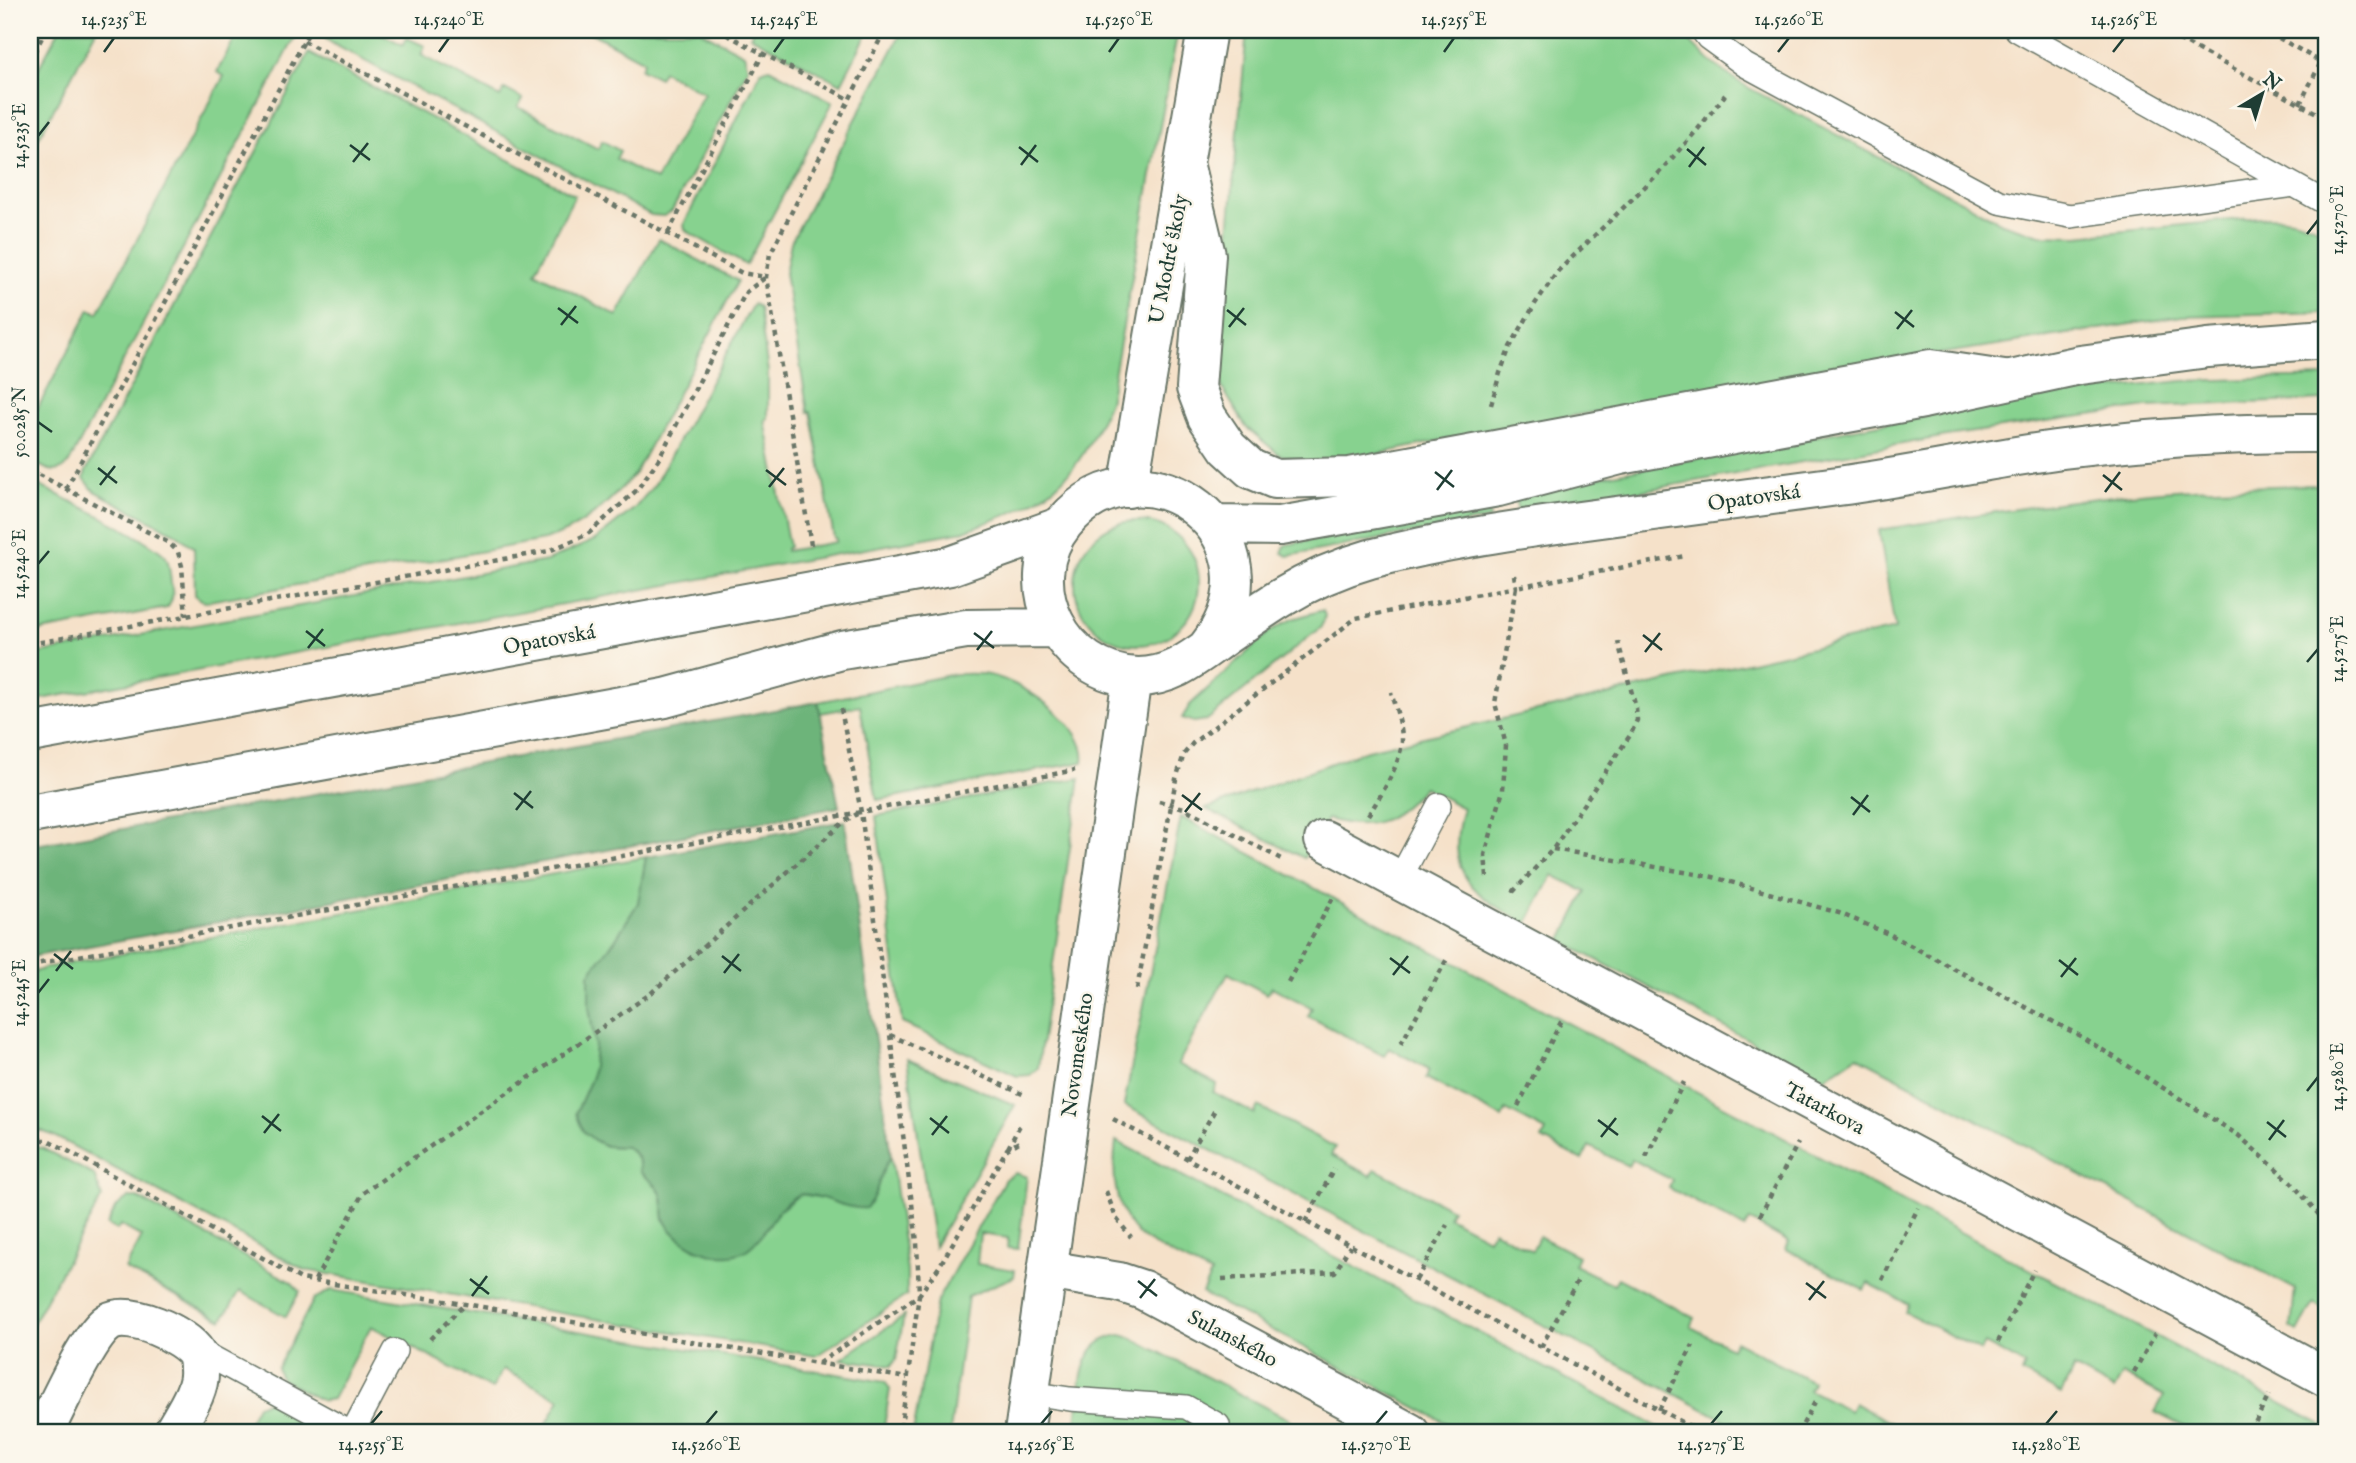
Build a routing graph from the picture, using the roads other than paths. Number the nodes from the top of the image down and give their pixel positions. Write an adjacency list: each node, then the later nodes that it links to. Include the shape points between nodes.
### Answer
1 (1207, 30): 4 (main road, U Modré školy)
2 (1702, 30): 5 (lane, via 1745,65 1999,202 2070,216)
3 (2017, 30): 5 (lane)
4 (1185, 167): 8 (main road, via 1206,254 1196,387 1207,417 1228,448 1251,469 1275,479 1350,477 1931,369); 10 (main road, U Modré školy)
5 (2294, 185): 6 (lane)
6 (2326, 203)
7 (2326, 340): 8 (main road, via 2208,348)
8 (2004, 380): 12 (main road, via 1620,455 1471,492 1280,526)
9 (2326, 433): 14 (main road, Opatovská, via 2064,449 1858,483 1506,531 1371,559 1332,572 1284,597)
10 (1128, 488): 11 (main road, Opatovská, via 1091,499); 12 (main road, Opatovská, via 1153,488 1177,495)
11 (1062, 526): 13 (main road, Opatovská, via 1049,550 1044,576 1046,603); 16 (main road, Opatovská, via 950,566)
12 (1215, 526): 14 (main road, Opatovská, via 1230,556 1233,589 1226,621)
13 (1056, 628): 15 (main road, Opatovská, via 1088,662); 18 (main road, via 967,629 842,650 665,698)
14 (1207, 648): 15 (main road, Opatovská, via 1172,671)
15 (1132, 677): 21 (main road, Novomeského)
16 (30, 733)
17 (1439, 805): 20 (lane)
18 (30, 814)
19 (1336, 846): 20 (main road, Tatarkova)
20 (1399, 880): 24 (main road, Tatarkova, via 1493,916)
21 (1046, 1270): 25 (main road, Novomeského); 31 (main road, Sulanského, via 1143,1290)
22 (188, 1344): 27 (main road, via 134,1318 110,1322 92,1342); 28 (main road, via 196,1354 199,1379); 29 (lane)
23 (395, 1351): 29 (lane)
24 (2326, 1377)
25 (1030, 1393): 26 (lane, via 1186,1408); 30 (main road, Novomeského)
26 (1218, 1425)
27 (43, 1433)
28 (173, 1433)
29 (351, 1433)
30 (1024, 1433)
31 (1410, 1433)

